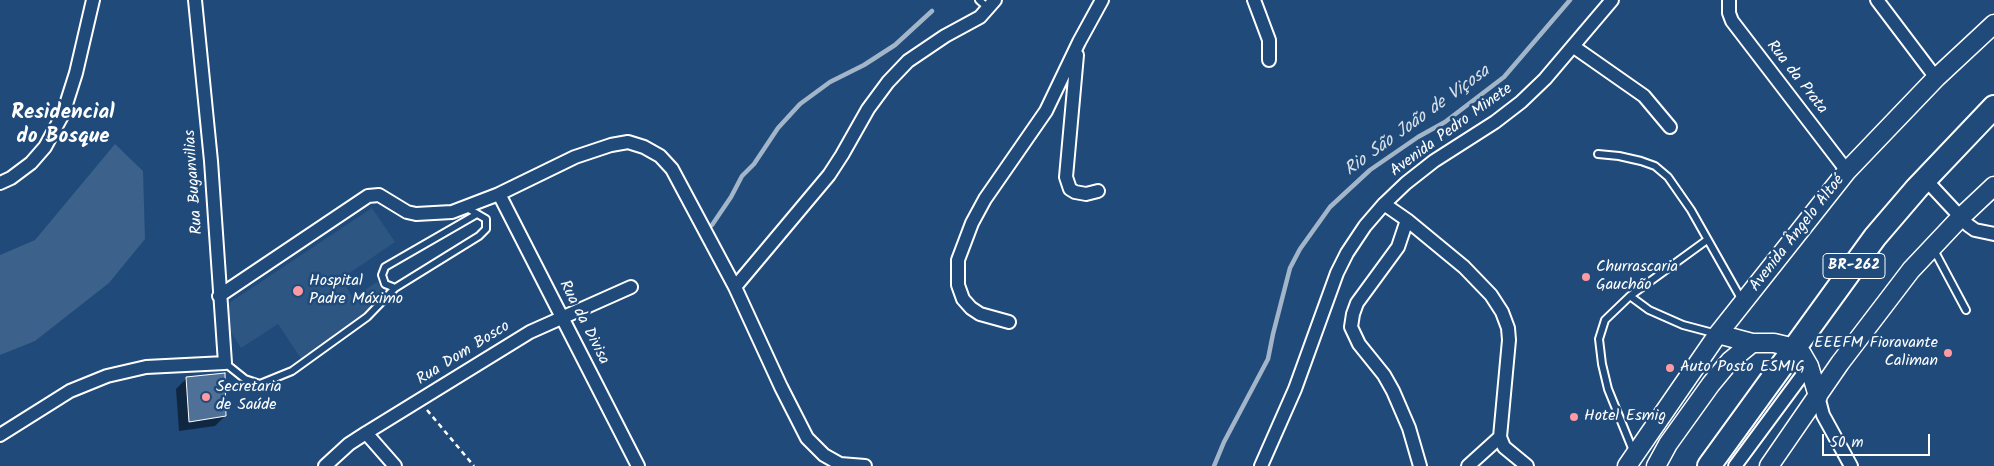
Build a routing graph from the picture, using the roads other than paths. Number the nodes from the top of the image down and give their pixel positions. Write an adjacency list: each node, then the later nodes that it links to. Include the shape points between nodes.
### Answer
1 (93, 0): 20 (street, via 63,114 46,147 32,163)
2 (195, 0): 34 (street, Rua Buganvilias, via 211,160)
3 (979, 0): 9 (lane)
4 (1102, 0): 11 (street)
5 (1254, 0): 13 (street, via 1269,40)
6 (1612, 0): 12 (street, Avenida Pedro Minete)
7 (1729, 0): 18 (street, Rua da Prata, via 1732,21)
8 (1877, 0): 14 (street)
9 (992, 4): 32 (street, via 971,23 913,57 894,76 868,109 828,175)
10 (1994, 24): 14 (street, Avenida Ângelo Altoé)
11 (1079, 42): 22 (street, via 1066,177 1074,192); 39 (street, via 1046,111 972,222 958,260 958,285 963,299 980,314)
12 (1574, 47): 16 (street, via 1644,96); 24 (street, Avenida Pedro Minete, via 1521,102 1434,161)
13 (1269, 60)
14 (1936, 78): 18 (street, Avenida Ângelo Altoé)
15 (1994, 107): 19 (highway, BR-262)
16 (1670, 127)
17 (1598, 154): 29 (lane, via 1655,166 1681,194)
18 (1847, 171): 36 (street, Avenida Ângelo Altoé)
19 (1925, 179): 26 (street); 42 (highway, BR-262, via 1875,238)
20 (0, 183)
21 (1993, 190): 26 (street)
22 (1098, 191)
23 (499, 194): 25 (street); 32 (street, via 575,157 610,145 628,142 644,147 672,168); 38 (street, Rua da Divisa)
24 (1384, 204): 27 (street); 55 (street, Avenida Pedro Minete, via 1347,253 1337,273 1295,389)
25 (472, 211): 33 (lane, via 385,267 382,275 385,284); 33 (lane, via 486,219 486,229 479,236); 34 (street, via 416,214 379,195 368,196)
26 (1960, 218): 28 (street, via 1975,230); 30 (street)
27 (1407, 220): 48 (street, via 1464,267 1491,295 1502,312 1510,340); 56 (street, via 1398,247 1357,303 1351,328 1393,391)
28 (1994, 234)
29 (1707, 240): 35 (lane); 36 (lane)
30 (1932, 246): 37 (lane); 45 (street, via 1906,276)
31 (631, 286): 38 (street, Rua Dom Bosco)
32 (735, 287): 50 (street, via 807,438)
33 (395, 288): 43 (lane, via 367,317 292,371 260,384 245,378)
34 (219, 296): 43 (street, Rua Buganvilias)
35 (1630, 296): 40 (lane, via 1649,310 1683,325); 49 (lane, via 1605,320 1599,339 1608,389)
36 (1743, 303): 40 (street, Avenida Ângelo Altoé)
37 (1966, 310)
38 (562, 317): 46 (street, Rua Dom Bosco, via 530,332); 53 (street, Rua da Divisa)
39 (1009, 322)
40 (1718, 334): 41 (street); 49 (street, Avenida Ângelo Altoé)
41 (1752, 343): 42 (street, via 1774,343); 59 (street, via 1730,361 1711,384)
42 (1795, 348): 44 (street); 60 (highway, BR-262)
43 (225, 363): 47 (street, via 146,367 106,376 70,391)
44 (1809, 366): 45 (street); 61 (street)
45 (1818, 396): 62 (street); 63 (street, via 1823,415)
46 (366, 433): 51 (street, Rua Dom Bosco); 52 (street)
47 (0, 435)
48 (1500, 437): 57 (street); 58 (street, via 1504,447)
49 (1634, 463)
50 (837, 465): 54 (street)
51 (324, 466)
52 (395, 466)
53 (638, 466)
54 (866, 466)
55 (1261, 466)
56 (1420, 466)
57 (1468, 466)
58 (1527, 466)
59 (1656, 466)
60 (1709, 466)
61 (1735, 466)
62 (1769, 466)
63 (1851, 466)

